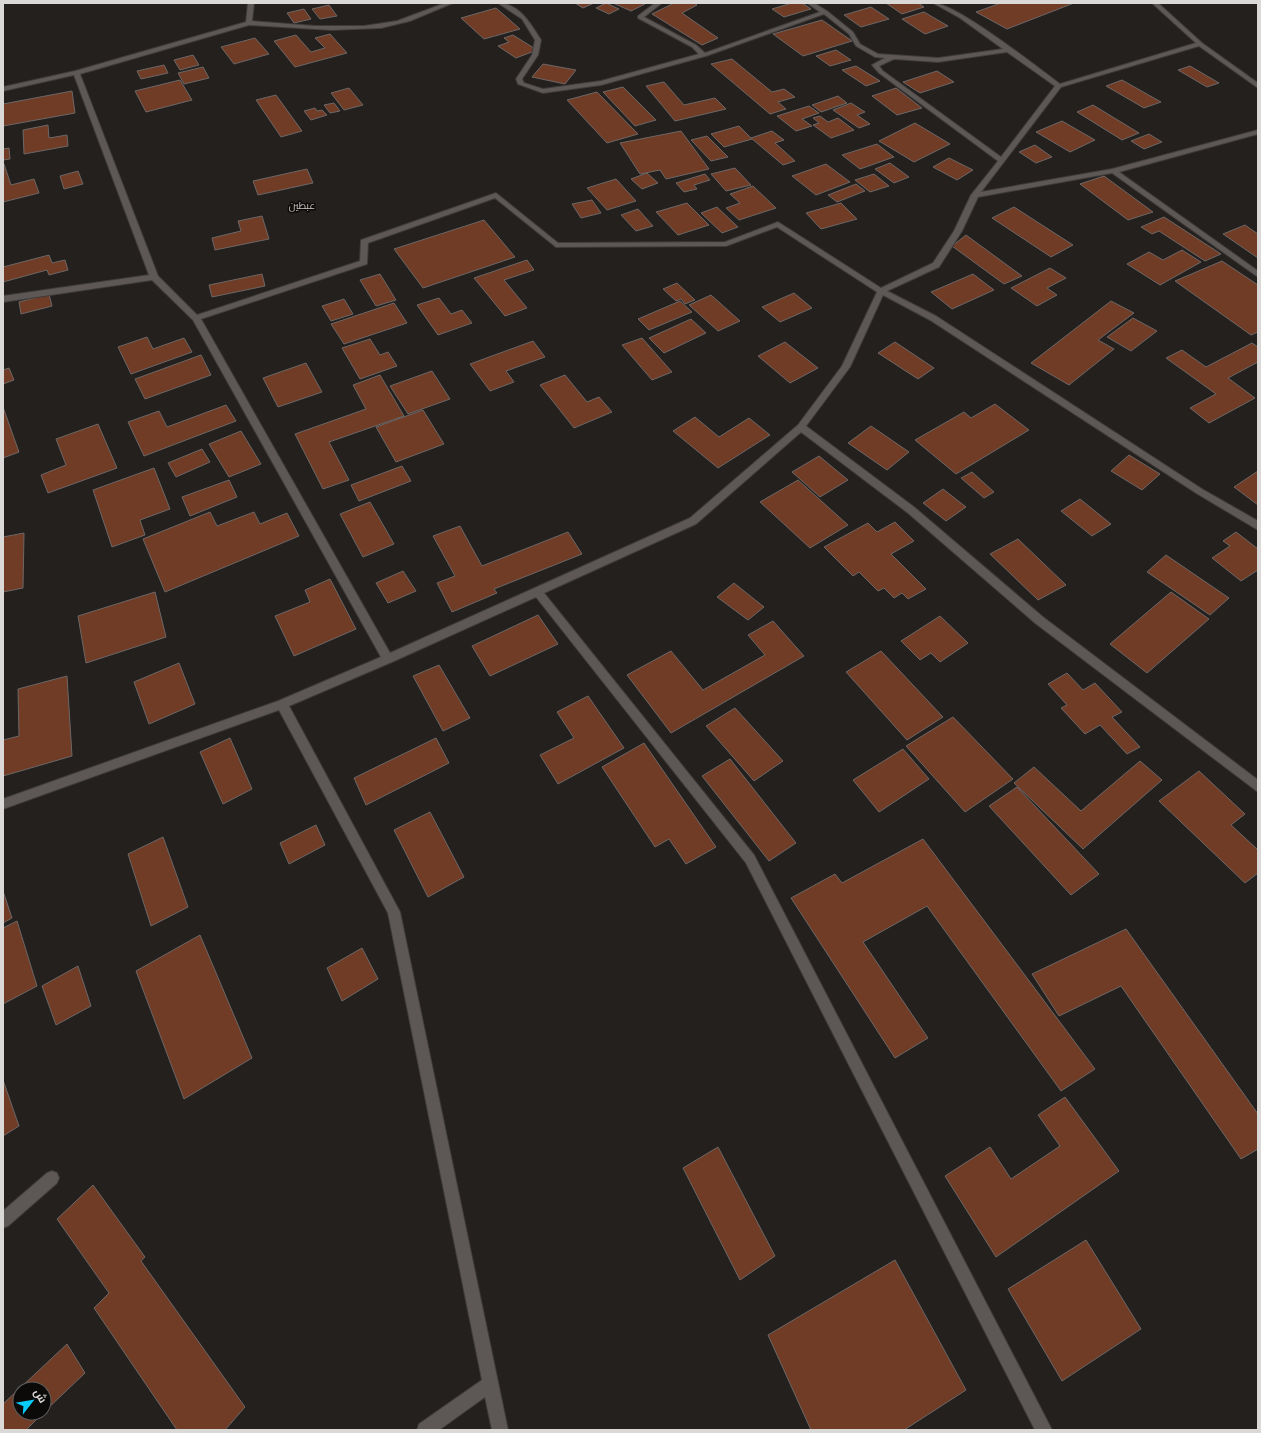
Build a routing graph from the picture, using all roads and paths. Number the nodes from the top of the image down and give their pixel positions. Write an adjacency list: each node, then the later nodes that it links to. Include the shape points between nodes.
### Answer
1 (251, 3): 9 (street)
2 (450, 3): 9 (street, via 414,18 382,26 335,29)
3 (501, 3): 12 (street, via 524,18 538,40 534,55 519,79 521,84 543,91 601,83)
4 (659, 3): 12 (street, via 640,17 694,46)
5 (810, 3): 8 (street)
6 (936, 3): 11 (street)
7 (1154, 3): 10 (street)
8 (825, 12): 12 (street); 13 (street, via 851,33 858,45 877,56)
9 (249, 23): 14 (street)
10 (1200, 44): 15 (street); 16 (street)
11 (1008, 50): 13 (street, via 938,60); 15 (street)
12 (704, 56)
13 (894, 57): 19 (street, via 875,65)
14 (76, 73): 17 (street); 23 (street)
15 (1059, 86): 19 (street)
16 (1258, 86)
17 (3, 89)
18 (1258, 132): 20 (street)
19 (1001, 160): 21 (street)
20 (1113, 171): 21 (street); 22 (street)
21 (975, 195): 24 (street, via 958,231 936,265)
22 (1258, 275)
23 (154, 277): 25 (street); 26 (street)
24 (881, 291): 26 (street, via 778,224 726,244 556,245 496,196 364,242 364,262); 27 (street, via 846,367); 28 (street, via 933,318 1199,491)
25 (3, 299)
26 (196, 318): 30 (street)
27 (801, 427): 29 (street, via 693,521); 32 (street, via 911,510 1039,620)
28 (1258, 526)
29 (538, 592): 30 (street); 39 (street, via 750,860)
30 (388, 659): 31 (street)
31 (282, 704): 33 (street); 36 (street, via 394,912)
32 (1258, 787)
33 (3, 804)
34 (52, 1178): 35 (street)
35 (3, 1220)
36 (491, 1383): 37 (street); 38 (street)
37 (424, 1430)
38 (500, 1430)
39 (1044, 1430)

